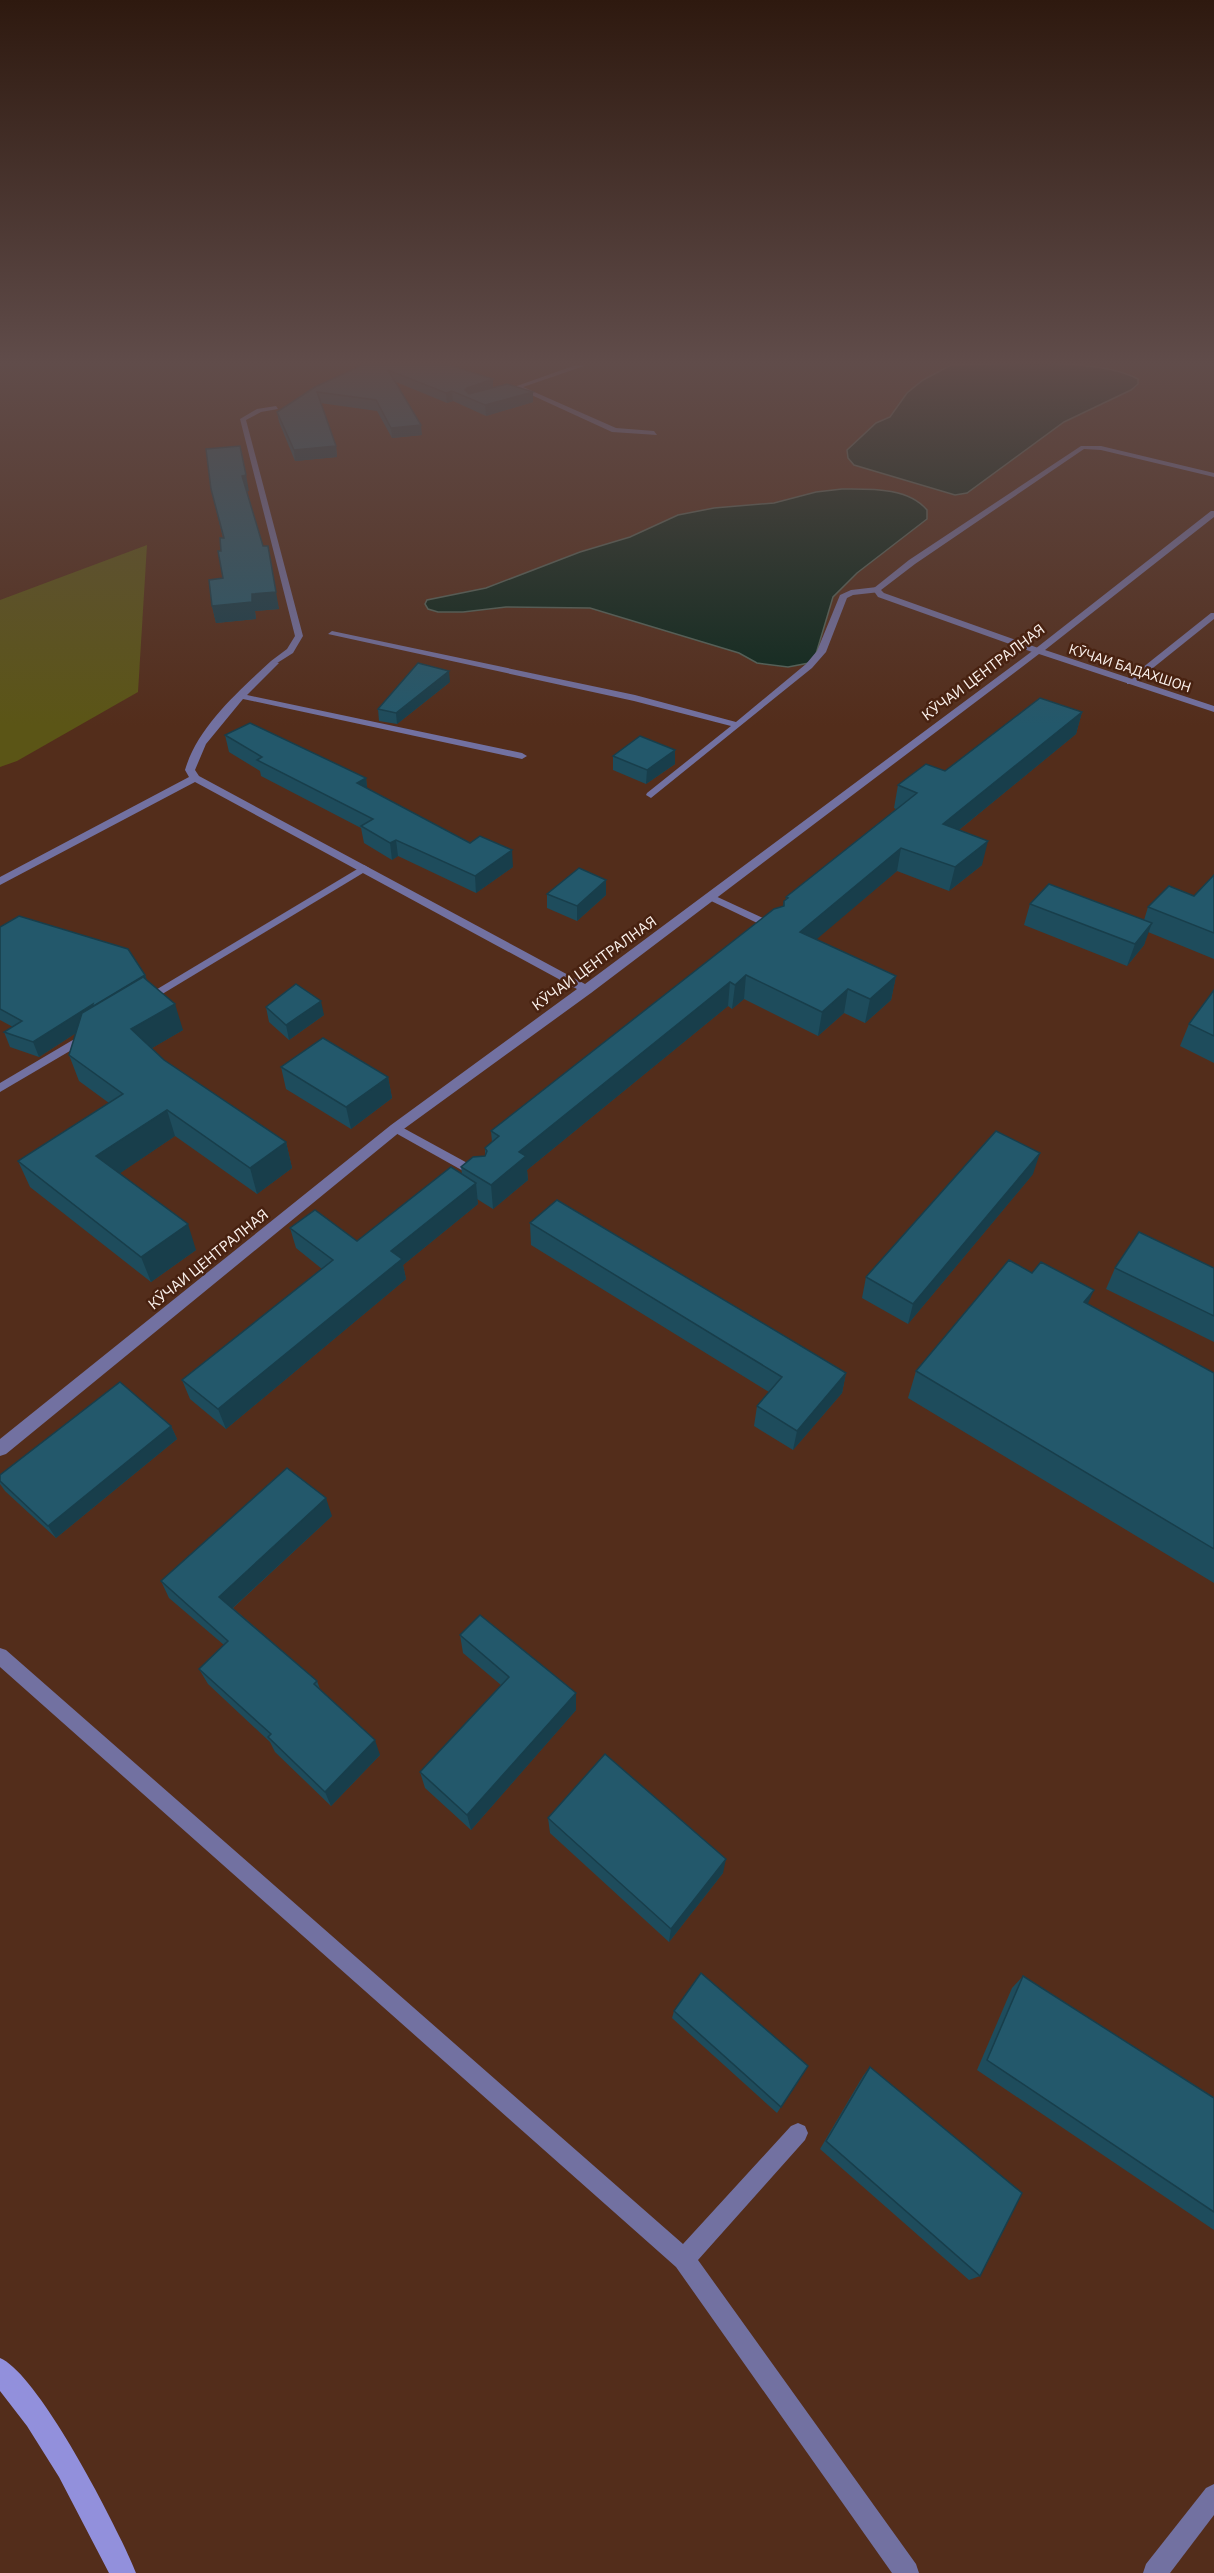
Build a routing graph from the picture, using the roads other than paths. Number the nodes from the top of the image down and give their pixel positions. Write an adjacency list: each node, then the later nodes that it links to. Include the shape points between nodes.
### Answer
1 (260, 485): 8 (lane, via 299,636 290,651)
2 (1026, 485): 4 (lane, via 912,562)
3 (1214, 513): 7 (street, КӮЧАИ ЦЕНТРАЛНАЯ)
4 (877, 591): 7 (lane); 12 (street, via 843,597 821,652)
5 (1214, 615): 9 (lane)
6 (332, 634): 12 (street, via 635,698)
7 (1038, 651): 9 (street, КӮЧАИ БАДАХШОН); 18 (street, КӮЧАИ ЦЕНТРАЛНАЯ)
8 (274, 663): 10 (street)
9 (1130, 682): 11 (street, КӮЧАИ БАДАХШОН)
10 (240, 696): 13 (street); 14 (street, via 194,755 190,770)
11 (1214, 709)
12 (738, 725): 15 (street)
13 (522, 756)
14 (195, 778): 16 (street); 17 (street)
15 (651, 795)
16 (364, 868): 20 (street); 21 (lane)
17 (0, 882)
18 (711, 897): 19 (lane); 20 (street, КӮЧАИ ЦЕНТРАЛНАЯ)
19 (775, 928)
20 (587, 990): 24 (street, КӮЧАИ ЦЕНТРАЛНАЯ)
21 (131, 1009)
22 (101, 1027): 23 (lane)
23 (0, 1088)
24 (396, 1128): 25 (lane); 26 (street, КӮЧАИ ЦЕНТРАЛНАЯ)
25 (481, 1176)
26 (0, 1449)
27 (0, 1656): 29 (lane)
28 (798, 2133): 29 (lane)
29 (684, 2259): 33 (lane)
30 (0, 2371): 32 (main road, via 29,2403 83,2493)
31 (1214, 2496): 34 (lane)
32 (123, 2573)
33 (907, 2573)
34 (1155, 2573)

